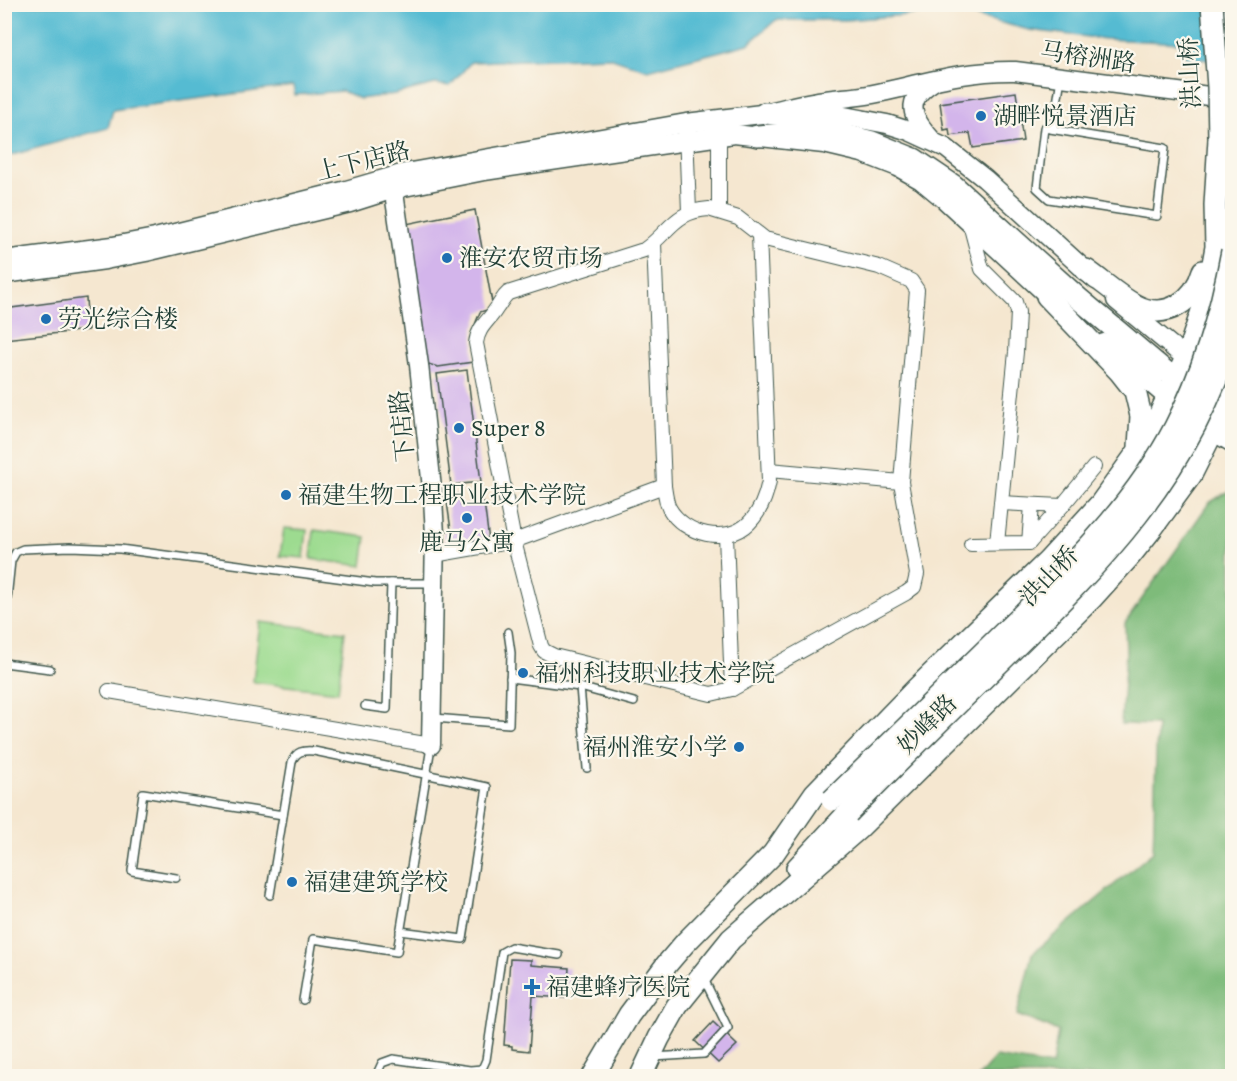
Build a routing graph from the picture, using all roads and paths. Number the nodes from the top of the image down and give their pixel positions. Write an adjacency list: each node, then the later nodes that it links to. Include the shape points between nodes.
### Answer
1 (1212, 4): 14 (main road, 洪山桥, bridge, via 1219,139)
2 (1227, 4): 3 (main road)
3 (1233, 51)
4 (938, 78): 5 (main road, 马榕洲路, via 999,70); 7 (main road, 马榕洲路); 12 (main road, via 917,94 913,107 917,122)
5 (1061, 78): 6 (main road, 马榕洲路); 9 (lane)
6 (1233, 99)
7 (765, 113): 8 (main road); 12 (main road, via 833,113 887,124); 26 (main road, via 857,127 918,152 976,195 1105,313)
8 (727, 126): 10 (main road, 上下店路); 11 (main road); 15 (street)
9 (1053, 129): 9 (lane, via 1044,128 1037,188 1049,199 1157,216 1165,148)
10 (686, 131): 13 (main road, 上下店路, via 523,164); 16 (street)
11 (757, 136): 17 (main road, via 824,144 898,167 931,188); 26 (main road, via 829,131 914,159 954,186 1078,298)
12 (933, 141): 22 (main road, via 959,157)
13 (393, 183): 21 (main road, 上下店路, via 343,191 165,236); 23 (main road, 上下店路, via 350,203 146,252); 44 (main road, 下店路, via 419,365 433,498)
14 (1215, 205): 22 (main road, via 1199,283 1180,304 1148,310); 26 (main road, 妙峰路, via 1217,230 1207,296)
15 (719, 211): 16 (street); 18 (street, via 738,218)
16 (689, 212): 19 (street)
17 (970, 224): 24 (main road); 36 (street, via 982,269 1015,302 1018,312)
18 (759, 235): 33 (street); 34 (street, via 772,242 872,264 916,285)
19 (654, 243): 35 (street); 40 (street, via 644,250 508,293 480,329 476,343 478,361)
20 (1233, 250): 61 (main road, bridge, via 1197,380 1174,429 1133,494)
21 (4, 260)
22 (1086, 270): 26 (main road)
23 (4, 274)
24 (1047, 296): 28 (main road); 31 (main road, via 1135,392 1142,430)
25 (1233, 335): 61 (main road, 洪山桥, bridge, via 1189,441 1127,530 1048,615)
26 (1174, 366): 27 (main road); 28 (main road, 妙峰路)
27 (1232, 394): 29 (main road, 妙峰路)
28 (1168, 398): 29 (main road); 31 (main road, 妙峰路)
29 (1214, 431): 30 (main road); 67 (main road, 妙峰路, via 1171,504 1092,597 850,836)
30 (1233, 441)
31 (1138, 452): 63 (main road, 妙峰路, via 1101,503 1048,561 826,780)
32 (1094, 468): 38 (street)
33 (769, 470): 34 (street); 39 (street, via 766,495 756,515 748,524)
34 (901, 482): 53 (street, via 916,574 914,586)
35 (663, 486): 39 (street, via 669,509 677,518 700,532); 40 (street)
36 (1001, 503): 37 (street); 41 (street)
37 (1032, 504): 38 (street); 42 (street)
38 (1062, 506): 42 (street)
39 (726, 535): 53 (street)
40 (514, 541): 44 (street); 53 (street, via 544,651 711,694)
41 (997, 543): 42 (street); 43 (street)
42 (1029, 543)
43 (971, 544)
44 (434, 555): 46 (main road, 下店路)
45 (391, 583): 46 (lane); 47 (lane, via 120,549 23,549 16,552 12,561); 56 (lane, via 387,708)
46 (434, 583): 57 (main road, 下店路)
47 (4, 627)
48 (508, 632): 51 (lane)
49 (4, 663): 50 (lane)
50 (50, 669)
51 (510, 678): 52 (lane); 57 (lane, via 509,724)
52 (580, 687): 55 (lane); 59 (lane)
53 (732, 689)
54 (109, 691): 58 (street)
55 (634, 702)
56 (364, 706)
57 (432, 717): 58 (main road, 下店路)
58 (431, 745): 60 (lane)
59 (587, 768)
60 (427, 774): 62 (lane, via 305,750 294,755); 66 (lane); 66 (lane, via 487,787 463,939)
61 (840, 806): 63 (main road); 67 (main road)
62 (283, 815): 64 (lane, via 143,793 132,871); 65 (lane)
63 (773, 854): 73 (main road, 妙峰路, via 667,964 628,1015)
64 (176, 878)
65 (270, 895)
66 (400, 931): 70 (lane, via 397,952 313,939)
67 (731, 939): 69 (main road, 妙峰路)
68 (559, 955): 72 (lane, via 511,947 502,952 482,1069 393,1059 382,1063)
69 (701, 974): 71 (main road, 妙峰路, via 672,1013); 71 (lane, via 728,1028 704,1054)
70 (303, 1000)
71 (650, 1057): 74 (main road, 妙峰路)
72 (376, 1077)
73 (593, 1077)
74 (641, 1077)

